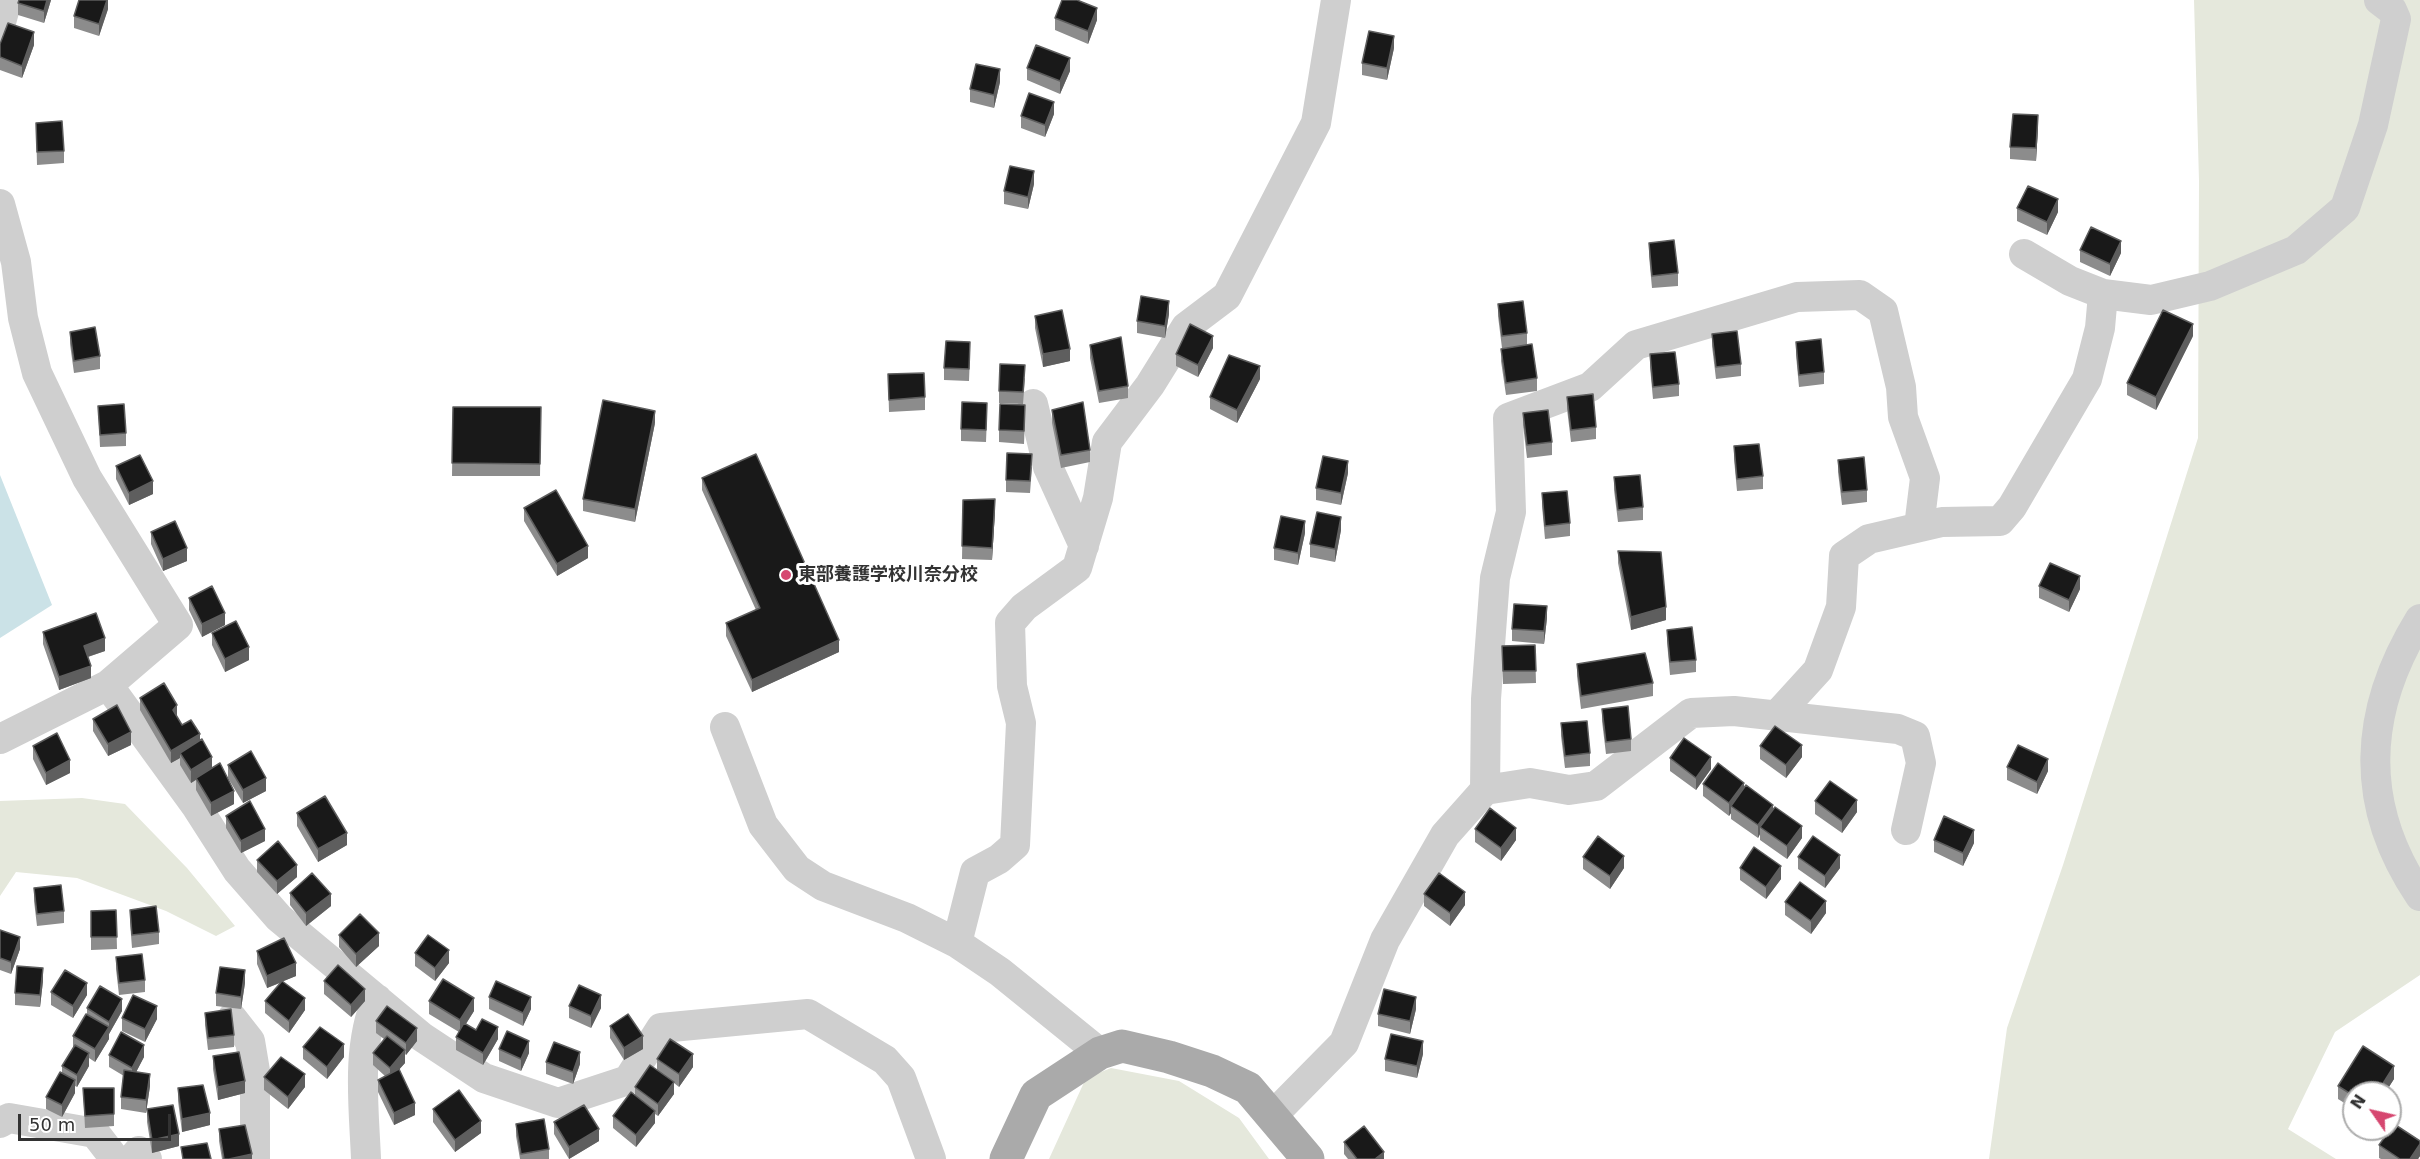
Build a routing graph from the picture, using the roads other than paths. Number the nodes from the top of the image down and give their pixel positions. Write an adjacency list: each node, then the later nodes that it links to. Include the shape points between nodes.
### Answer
1 (7, 0): 4 (street)
2 (1336, 0): 10 (street, via 1316,123 1227,296 1186,327 1150,385 1107,442 1098,498)
3 (2379, 0): 7 (street, via 2392,10 2396,19 2373,125 2345,208 2296,250 2210,286 2151,300)
4 (0, 26)
5 (0, 204): 12 (street, via 16,262 23,318 37,373 87,478 178,625)
6 (2024, 254): 7 (street, via 2070,281)
7 (2103, 294): 9 (street, via 2100,328 2086,379 2001,521 1942,522)
8 (1033, 404): 10 (street, via 1048,467)
9 (1919, 527): 13 (street, via 1869,539 1844,556 1841,608 1818,670); 16 (street, via 1925,478 1903,417 1901,387 1883,311 1860,295 1797,297 1636,345 1590,387 1508,417 1511,513 1495,578 1486,699)
10 (1084, 546): 19 (street, via 1077,568 1024,607 1010,623 1012,686 1021,723 1015,845 975,872)
11 (2420, 620): 18 (street, via 2388,685 2373,774 2384,827)
12 (108, 685): 15 (street); 20 (street, via 237,870 279,918)
13 (1777, 715): 16 (street, via 1691,713 1596,786 1569,790 1530,783); 17 (street, via 1898,729 1915,736 1921,763)
14 (725, 727): 19 (street, via 763,825 797,869 823,886 906,918)
15 (0, 739)
16 (1485, 790): 23 (street, via 1444,836 1384,940 1344,1043)
17 (1906, 830)
18 (2420, 896)
19 (957, 943): 22 (street, via 1000,972)
20 (377, 999): 29 (street, via 369,1016 363,1085); 30 (street, via 422,1037 484,1078 558,1103 628,1080 661,1028 808,1014 885,1060 901,1078)
21 (232, 1018): 28 (street, via 250,1041 255,1071)
22 (1100, 1053): 23 (main road, via 1122,1046 1212,1071 1248,1088); 31 (main road, via 1036,1095)
23 (1273, 1115): 32 (main road)
24 (0, 1123): 25 (street, via 9,1118 94,1133)
25 (115, 1159)
26 (132, 1159): 27 (street, via 139,1151)
27 (147, 1159)
28 (255, 1159)
29 (366, 1159)
30 (932, 1159)
31 (1006, 1159)
32 (1308, 1159)

